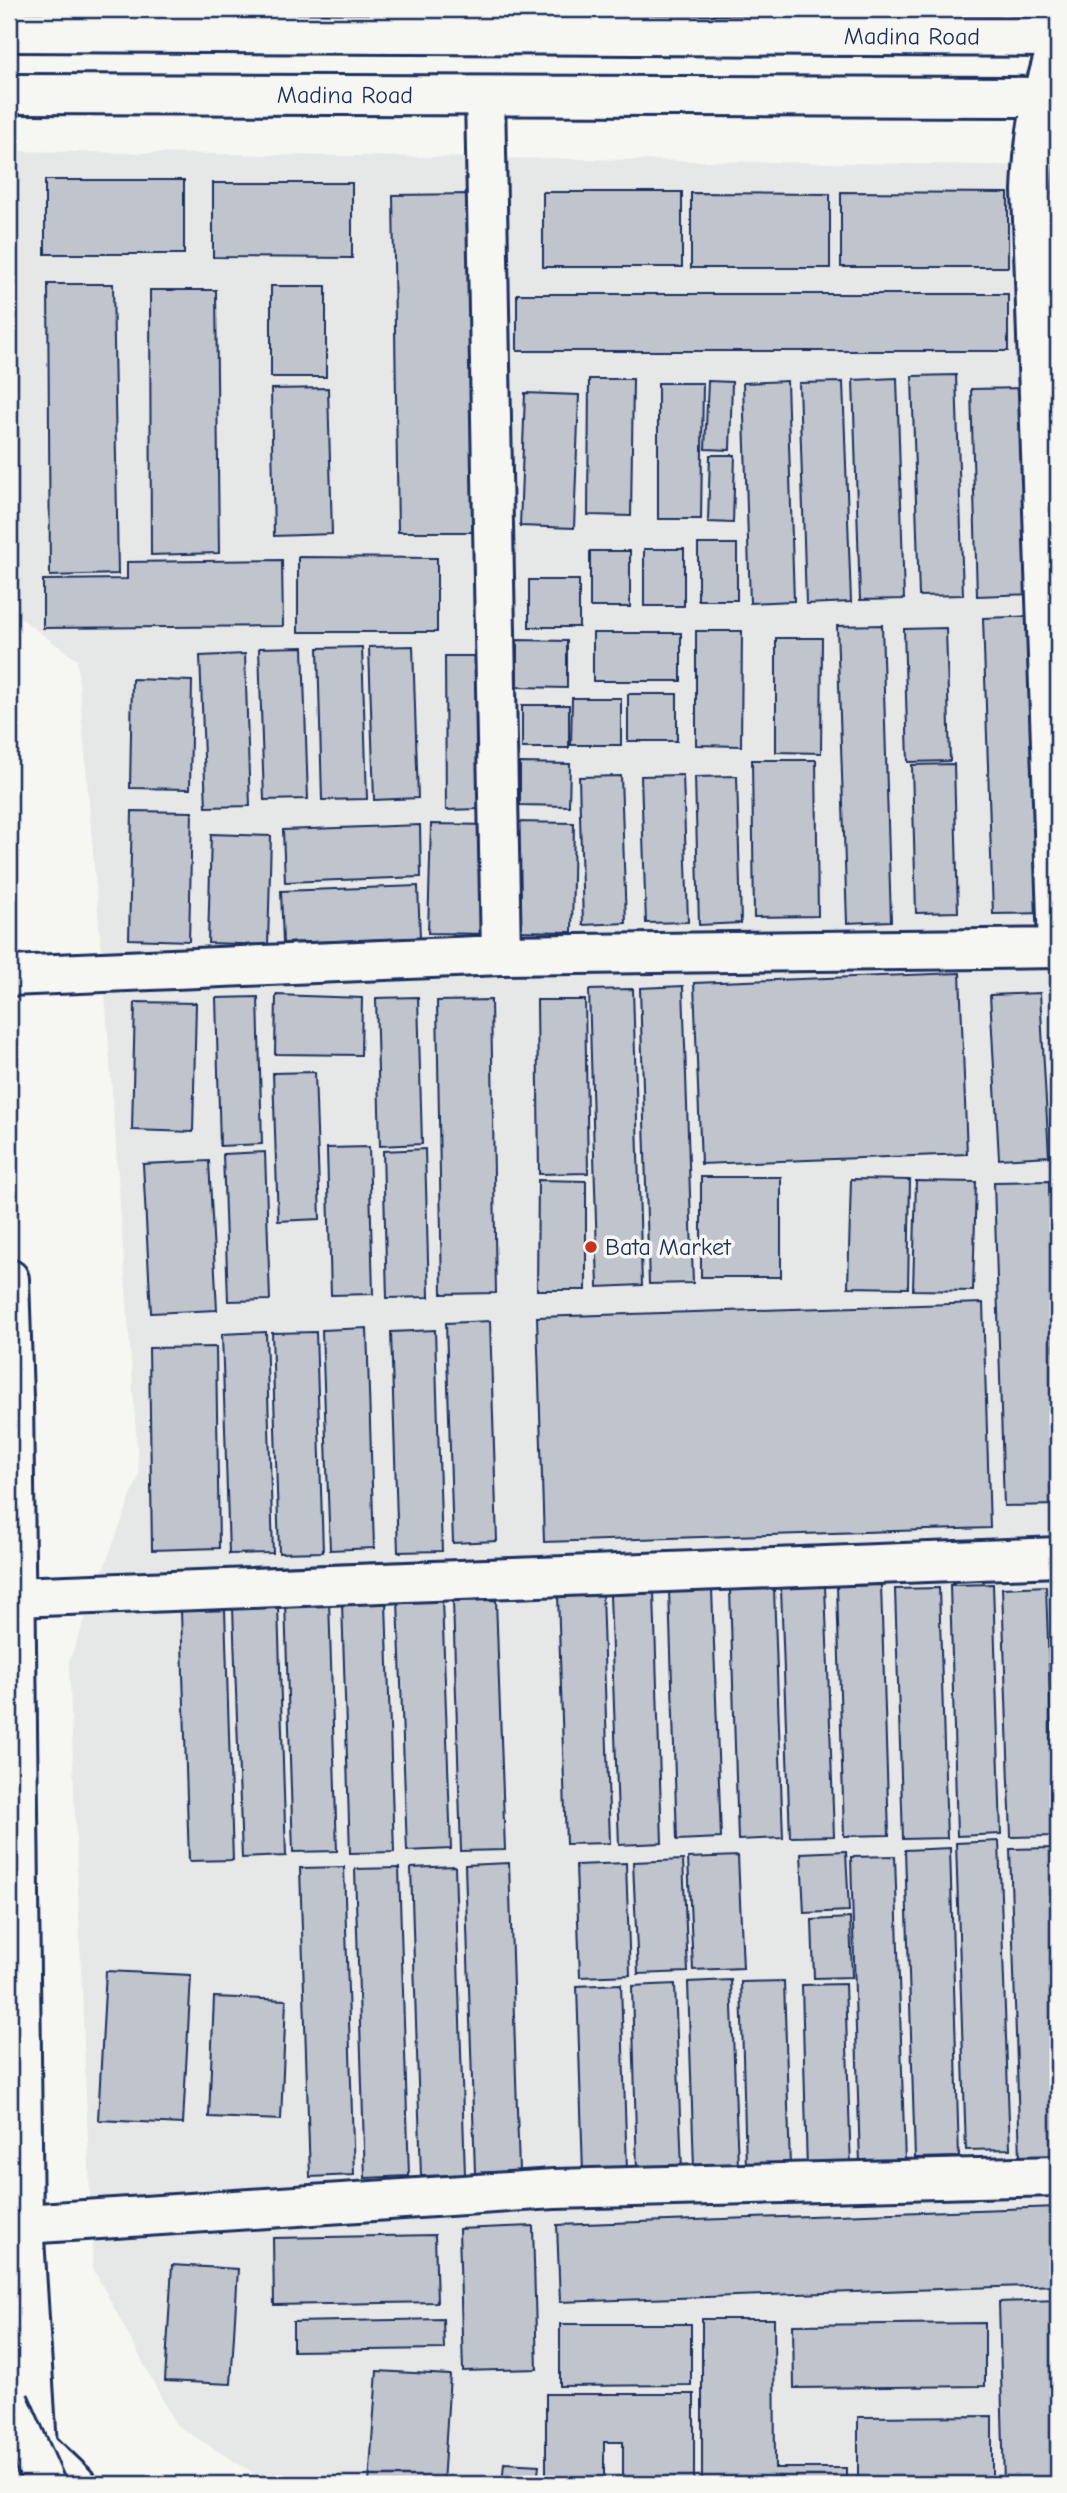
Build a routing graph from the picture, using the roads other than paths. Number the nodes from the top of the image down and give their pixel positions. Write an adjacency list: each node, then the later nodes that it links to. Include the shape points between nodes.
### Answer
1 (9, 32): 2 (main road, Madina Road)
2 (1058, 37)
3 (1058, 44): 6 (main road)
4 (9, 94): 5 (main road, Madina Road)
5 (485, 96): 6 (main road, Madina Road); 8 (main road)
6 (1049, 97): 7 (main road, via 1034,145 1032,191)
7 (1058, 948): 8 (main road)
8 (501, 955): 9 (main road)
9 (9, 976)
10 (9, 1279): 12 (main road)
11 (1058, 1557): 12 (main road)
12 (15, 1597): 14 (main road)
13 (1058, 2176): 14 (main road, via 554,2189)
14 (16, 2223): 16 (main road)
15 (9, 2402): 17 (main road, bridge)
16 (23, 2440): 18 (main road)
17 (45, 2484)
18 (76, 2484)

